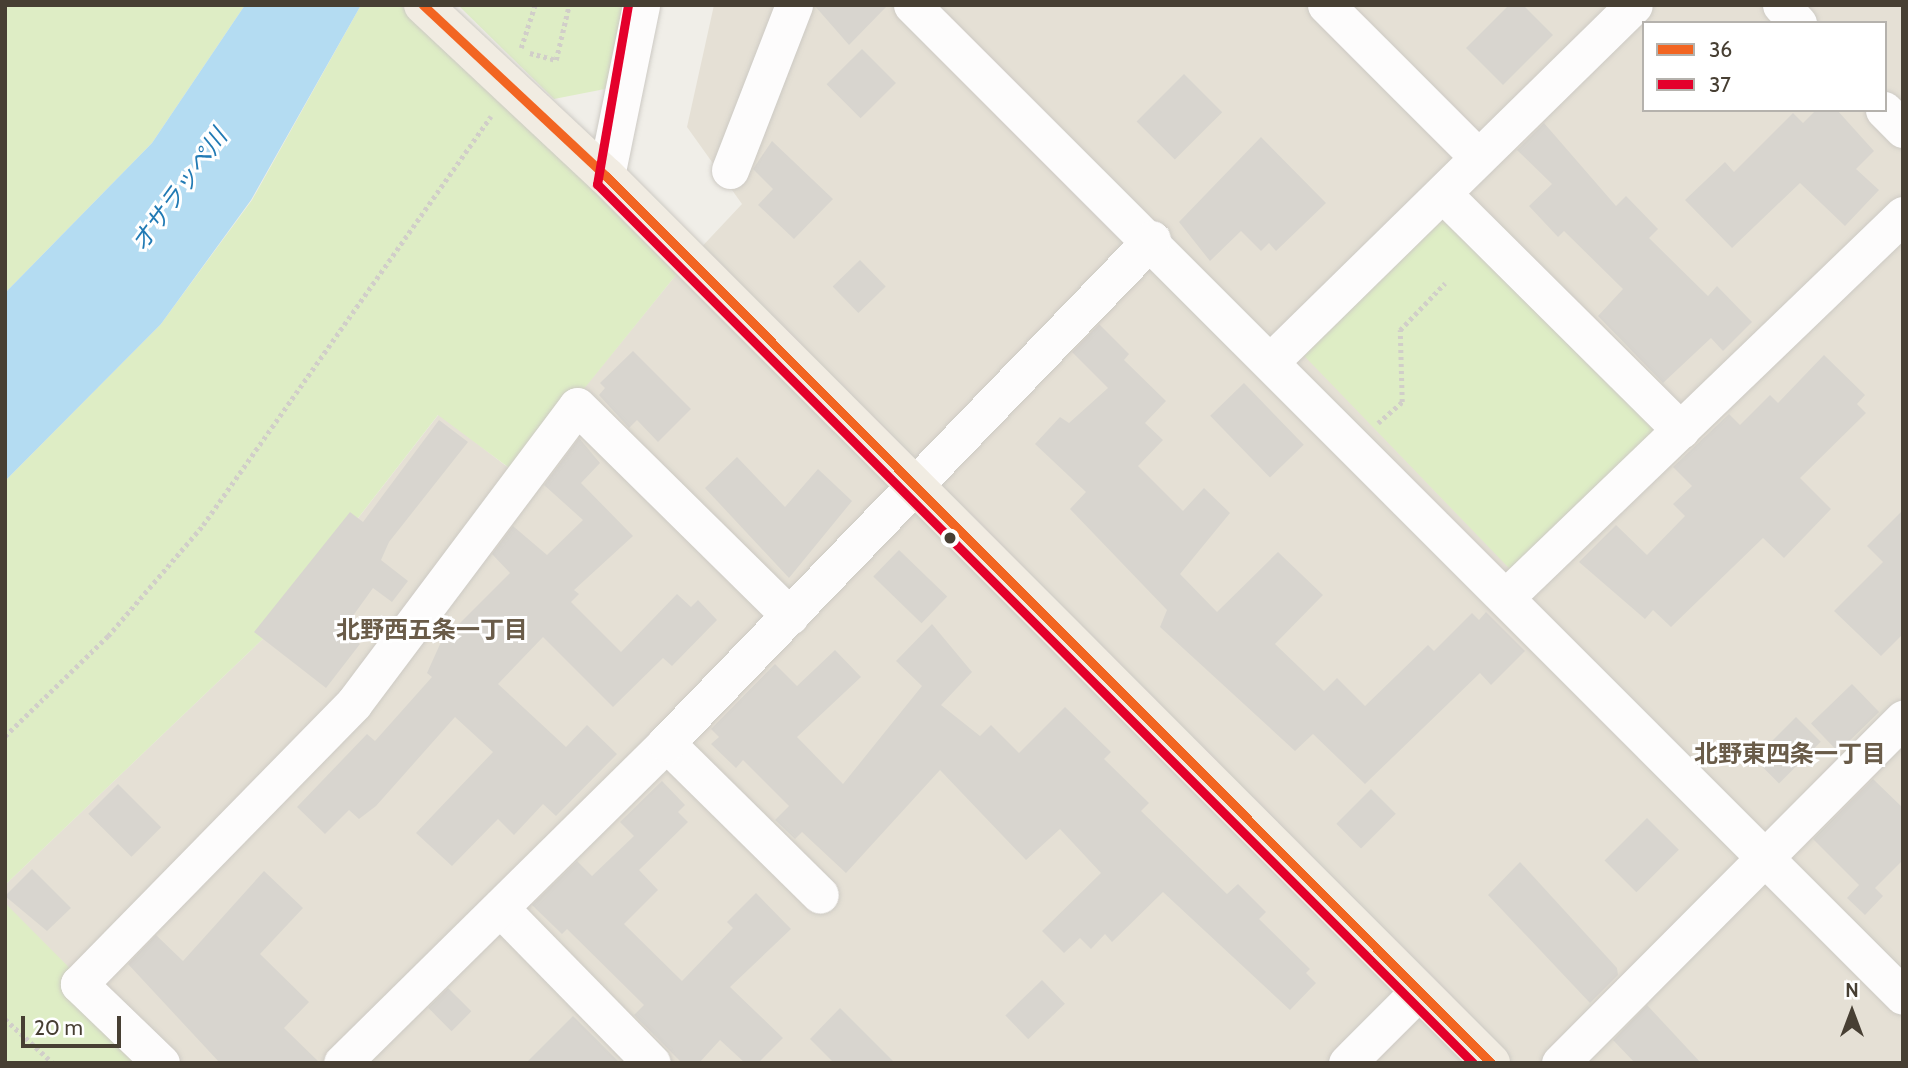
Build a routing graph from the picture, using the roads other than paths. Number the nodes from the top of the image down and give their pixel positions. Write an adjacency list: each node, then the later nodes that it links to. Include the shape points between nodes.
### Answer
1 (423, 5): 13 (main road, via 503,64)
2 (641, 5): 13 (street)
3 (794, 5): 12 (street)
4 (912, 5): 16 (street)
5 (1326, 5): 11 (street)
6 (1634, 5): 11 (street)
7 (1781, 5): 8 (street)
8 (1796, 21)
9 (1887, 112): 10 (street)
10 (1903, 129)
11 (1478, 157): 14 (street)
12 (730, 170)
13 (606, 176): 19 (main road)
14 (1443, 194): 17 (street); 18 (street)
15 (1903, 215): 18 (street)
16 (1152, 239): 17 (street); 19 (street)
17 (1271, 361): 20 (street)
18 (1681, 430): 20 (street)
19 (915, 487): 21 (street); 27 (main road)
20 (1506, 597): 24 (street)
21 (790, 616): 23 (street); 29 (street, via 577,406 354,703 79,984)
22 (1903, 719): 24 (street)
23 (666, 743): 25 (street); 26 (street)
24 (1765, 856): 28 (street); 34 (street)
25 (820, 895)
26 (500, 908): 30 (street); 31 (street)
27 (1419, 991): 32 (street); 33 (main road)
28 (1903, 996)
29 (161, 1063)
30 (342, 1063)
31 (652, 1063)
32 (1347, 1063)
33 (1491, 1063)
34 (1560, 1063)

